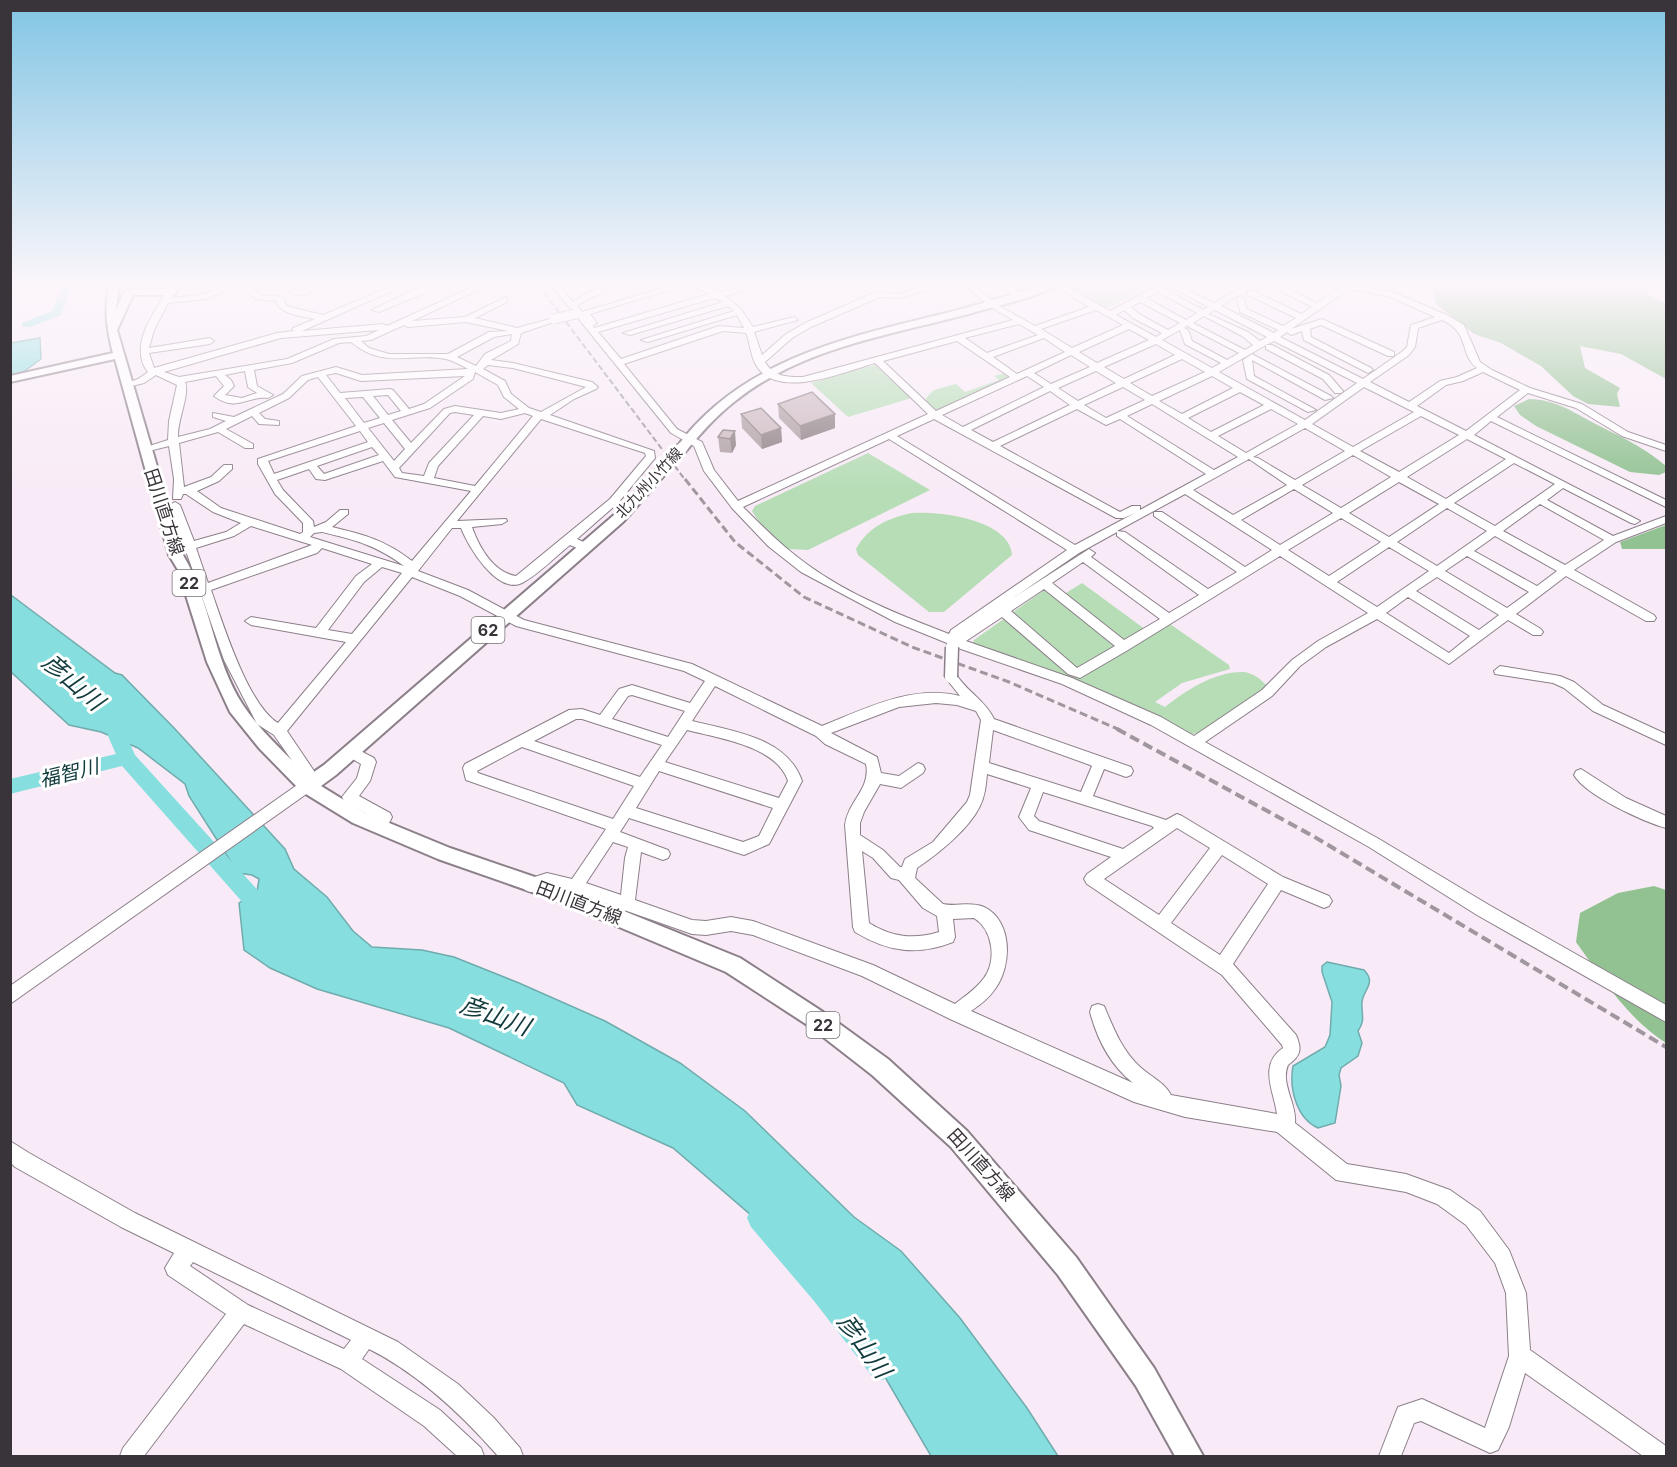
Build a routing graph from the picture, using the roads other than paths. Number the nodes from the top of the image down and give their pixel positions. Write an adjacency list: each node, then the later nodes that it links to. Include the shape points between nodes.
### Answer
1 (145, 354): 43 (street, via 145,364)
2 (215, 354): 43 (street)
3 (304, 354): 39 (street)
4 (382, 354): 32 (street)
5 (455, 354): 29 (street)
6 (492, 354): 34 (street)
7 (613, 354): 35 (street)
8 (645, 354): 35 (street)
9 (756, 354): 36 (street)
10 (769, 354): 36 (street)
11 (813, 354): 47 (main road, 北九州小竹線 / 62)
12 (902, 354): 33 (street)
13 (982, 354): 30 (street)
14 (993, 354): 30 (street)
15 (1066, 354): 46 (street)
16 (1075, 354): 38 (street)
17 (1127, 354): 38 (street)
18 (1211, 354): 37 (street)
19 (1243, 354): 31 (street)
20 (1252, 354): 31 (street)
21 (1281, 354): 59 (street, via 1326,377)
22 (1308, 354): 53 (street)
23 (1338, 354): 41 (street)
24 (1391, 354): 41 (street)
25 (1400, 354): 53 (street)
26 (1472, 354): 40 (street)
27 (1182, 355): 48 (street); 54 (street)
28 (112, 356): 51 (main road); 55 (main road, 田川直方線 / 22)
29 (450, 357): 32 (street); 42 (street)
30 (986, 357): 50 (street)
31 (1248, 357): 37 (street); 48 (street); 63 (street); 72 (street, via 1250,377)
32 (395, 358): 49 (street)
33 (878, 361): 47 (street, via 803,380); 78 (street)
34 (485, 362): 42 (street); 77 (street, via 583,380 593,387)
35 (619, 363): 94 (street)
36 (759, 363): 47 (street)
37 (1227, 363): 48 (street)
38 (1096, 367): 54 (street); 56 (street)
39 (249, 368): 44 (street); 60 (street, via 253,387)
40 (1484, 368): 58 (street); 69 (street, via 1443,383)
41 (1368, 370): 53 (street)
42 (472, 371): 49 (street); 71 (street, via 502,383 507,395); 73 (street, via 467,381 427,406)
43 (154, 372): 52 (street); 55 (street)
44 (220, 372): 52 (street); 66 (street, via 229,386 219,396)
45 (320, 372): 49 (street, via 336,370 361,378); 62 (street); 64 (street, via 305,378)
46 (1027, 372): 50 (street); 56 (street)
47 (768, 374): 94 (main road, 北九州小竹線 / 62, via 726,402)
48 (1214, 374): 57 (street); 65 (street)
49 (387, 377)
50 (1016, 377): 78 (street)
51 (10, 379)
52 (178, 380): 92 (street, via 183,395 173,423)
53 (1360, 381): 59 (street); 69 (street); 84 (street)
54 (1123, 383): 65 (street); 67 (street)
55 (128, 384): 98 (main road, 田川直方線 / 22)
56 (1050, 388): 67 (street); 88 (street)
57 (1240, 388): 68 (street); 80 (street)
58 (1527, 390): 81 (street); 97 (street, via 1579,406 1625,434)
59 (1338, 391): 63 (street)
60 (265, 393): 64 (street); 66 (street)
61 (366, 394): 62 (street); 73 (street, via 390,392); 82 (street)
62 (338, 396): 86 (street)
63 (1328, 398): 72 (street)
64 (278, 400): 70 (street)
65 (1152, 400): 79 (street); 80 (street)
66 (247, 401): 70 (street)
67 (1077, 405): 79 (street, via 1106,422); 96 (street)
68 (1272, 405): 84 (street); 91 (street)
69 (1410, 406): 74 (street)
70 (256, 410): 83 (street); 85 (street, via 262,422)
71 (526, 410): 75 (street, via 501,416); 77 (street)
72 (1311, 410): 84 (street)
73 (407, 412): 82 (street)
74 (1421, 412): 90 (street); 100 (street)
75 (481, 414): 99 (street, via 447,411); 110 (street, via 434,465)
76 (216, 415): 83 (street)
77 (540, 415): 113 (street); 137 (street, via 649,451 651,456 614,501)
78 (935, 415): 88 (street); 89 (street)
79 (1120, 415): 107 (street)
80 (1181, 418): 91 (street)
81 (1492, 418): 90 (street); 118 (street)
82 (386, 419): 86 (street); 99 (street)
83 (235, 421): 87 (street)
84 (1302, 422): 100 (street); 102 (street)
85 (276, 423)
86 (362, 426): 93 (street); 109 (street, via 263,459)
87 (219, 429): 92 (street); 95 (street)
88 (964, 430): 96 (street)
89 (889, 435): 120 (street); 144 (street)
90 (1467, 435): 103 (street); 108 (street)
91 (1211, 436): 102 (street)
92 (173, 442): 98 (street); 114 (street)
93 (374, 443): 101 (street); 104 (street)
94 (686, 444): 120 (street, via 699,445 709,471); 141 (main road, 北九州小竹線 / 62, bridge, via 619,518)
95 (249, 446)
96 (993, 446): 115 (street, via 1120,516 1171,490)
97 (1666, 448)
98 (145, 449): 146 (main road, 田川直方線 / 22)
99 (411, 450): 106 (street)
100 (1353, 451): 108 (street); 111 (street)
101 (384, 457): 104 (street, via 325,477 320,477); 106 (street)
102 (1250, 459): 107 (street); 111 (street); 115 (street)
103 (1514, 459): 112 (street); 117 (street)
104 (311, 465): 109 (street)
105 (228, 467): 114 (street, via 215,479)
106 (394, 467): 110 (street, via 399,475)
107 (1214, 474): 115 (street)
108 (1398, 477): 117 (street); 123 (street)
109 (271, 479): 135 (street, via 309,523)
110 (428, 481): 113 (street)
111 (1294, 484): 123 (street); 126 (street)
112 (1562, 484): 116 (street); 128 (street)
113 (477, 489): 130 (street)
114 (184, 491): 119 (street); 129 (street, via 217,510)
115 (1186, 493): 124 (street); 126 (street); 144 (street)
116 (1538, 499): 133 (street); 136 (street)
117 (1446, 504): 133 (street); 138 (street)
118 (1666, 504)
119 (175, 505): 140 (street); 146 (street, via 173,512 184,552)
120 (736, 506): 168 (street, via 772,543 805,569)
121 (1666, 510): 128 (street)
122 (344, 512): 132 (street)
123 (1340, 513): 138 (street); 142 (street)
124 (1158, 514): 134 (street); 150 (street)
125 (1666, 519): 136 (street)
126 (1233, 520): 142 (street)
127 (502, 521): 131 (street)
128 (1635, 521): 136 (street, via 1614,535)
129 (251, 522): 135 (street); 140 (street, via 230,534)
130 (447, 524): 131 (street); 147 (street)
131 (465, 524): 137 (street, via 486,562 507,580 518,580)
132 (319, 528): 135 (street); 147 (street, via 389,549)
133 (1494, 530): 143 (street); 148 (street)
134 (1121, 534): 144 (street); 156 (street)
135 (304, 539): 139 (street)
136 (1614, 539): 148 (street)
137 (569, 540): 141 (street)
138 (1389, 542): 149 (street); 151 (street)
139 (320, 544): 145 (street); 153 (street, via 313,550)
140 (191, 546): 153 (street)
141 (584, 547): 160 (main road, 北九州小竹線 / 62)
142 (1279, 550): 150 (street); 151 (street)
143 (1465, 550): 149 (street); 155 (street)
144 (1079, 553): 152 (street); 162 (street); 168 (street, via 955,633)
145 (381, 562): 147 (street); 165 (street, via 360,579)
146 (182, 566): 193 (main road, 田川直方線 / 22, via 215,662 236,708)
147 (412, 570): 160 (street); 167 (street)
148 (1566, 570): 155 (street); 161 (street)
149 (1436, 571): 154 (street); 159 (street)
150 (1245, 572): 156 (street)
151 (1328, 582): 158 (street)
152 (1044, 584): 157 (street); 169 (street)
153 (205, 588): 177 (street, via 230,660 262,720)
154 (1407, 591): 158 (street); 166 (street)
155 (1538, 592): 159 (street)
156 (1208, 595): 162 (street)
157 (1004, 612): 168 (street); 169 (street, via 1080,673)
158 (1376, 614): 166 (street, via 1449,659); 181 (street, via 1322,644 1296,663 1267,693)
159 (1508, 614): 164 (street); 166 (street)
160 (504, 615): 171 (street, via 549,632 688,667); 183 (main road, 北九州小竹線 / 62)
161 (1650, 618)
162 (1169, 619): 169 (street)
163 (251, 621): 165 (street)
164 (1537, 632)
165 (319, 633): 167 (street)
166 (1479, 636)
167 (356, 639): 177 (street)
168 (953, 644): 172 (street, bridge, via 951,677); 181 (street, via 1067,681)
169 (1124, 646)
170 (1500, 671): 179 (street, via 1555,679 1598,708)
171 (713, 679): 173 (street); 178 (street)
172 (981, 708): 175 (street); 178 (street, via 949,698 914,697)
173 (694, 709): 174 (street, via 632,690 624,692); 176 (street)
174 (603, 721): 180 (street, via 574,714); 182 (street)
175 (987, 722): 184 (street); 186 (street)
176 (685, 724): 182 (street); 195 (street, via 773,750 795,774)
177 (279, 731): 193 (street, via 307,771)
178 (821, 732): 190 (street, via 872,761)
179 (1666, 740)
180 (522, 741): 191 (street); 200 (street, via 470,768 471,776)
181 (1196, 741): 218 (street)
182 (671, 743): 185 (street)
183 (351, 751): 193 (main road, 北九州小竹線 / 62); 198 (street, via 369,762 363,781 349,796 385,817)
184 (1095, 761): 188 (street); 194 (street, via 1099,765)
185 (657, 765): 191 (street); 195 (street)
186 (982, 766): 192 (street); 206 (street, via 973,805 938,846 910,864)
187 (918, 770): 190 (street, via 901,782)
188 (1126, 771)
189 (1581, 775): 197 (street)
190 (874, 777): 201 (street, via 873,789 854,818)
191 (644, 784): 196 (street)
192 (1039, 785): 194 (street); 205 (street, via 1026,817 1034,826 1114,851)
193 (302, 790): 198 (main road, 田川直方線 / 22); 215 (street)
194 (1085, 799): 199 (street)
195 (781, 805): 196 (street, via 764,840 744,849)
196 (627, 811): 200 (street)
197 (1666, 822)
198 (378, 826): 208 (main road, 田川直方線 / 22)
199 (1166, 828): 203 (street, via 1177,820); 205 (street)
200 (613, 831): 202 (street); 209 (street)
201 (853, 838): 206 (street, via 878,854 896,873); 212 (street, via 861,927 901,945 931,943 947,938)
202 (637, 843): 204 (street); 211 (street, via 631,854 630,896)
203 (1220, 846): 207 (street); 213 (street)
204 (663, 854)
205 (1123, 858): 213 (street, via 1092,879)
206 (906, 874): 212 (street, via 907,880)
207 (1278, 882): 210 (street); 214 (street)
208 (530, 885): 209 (street, via 547,880); 230 (main road, 田川直方線 / 22, via 733,965 880,1067 959,1139 1067,1266 1145,1377)
209 (576, 886): 211 (street)
210 (1324, 901)
211 (626, 904): 217 (street, via 692,927 731,924 753,928 867,970)
212 (944, 911): 217 (street, via 981,913 993,925 998,938 997,969 990,984)
213 (1161, 925): 214 (street)
214 (1222, 966): 220 (street, via 1290,1041 1292,1052 1278,1064 1278,1081 1288,1117)
215 (10, 996)
216 (1098, 1012): 219 (street, via 1101,1027 1119,1056 1161,1092)
217 (956, 1013): 219 (street, via 1134,1093)
218 (1666, 1014)
219 (1166, 1103): 220 (street)
220 (1285, 1127): 225 (street, via 1343,1173 1406,1183 1443,1197 1473,1218 1502,1257 1516,1293)
221 (10, 1150): 222 (street, via 128,1220)
222 (190, 1250): 223 (street, via 175,1268); 224 (street)
223 (241, 1312): 226 (street); 227 (street)
224 (366, 1336): 226 (street); 229 (street, via 391,1348 450,1392 486,1426)
225 (1520, 1356): 231 (street, via 1490,1442 1422,1410 1406,1414); 232 (street)
226 (348, 1362): 228 (street, via 432,1418)
227 (131, 1456)
228 (473, 1456)
229 (510, 1456)
230 (1190, 1456)
231 (1390, 1456)
232 (1661, 1456)

